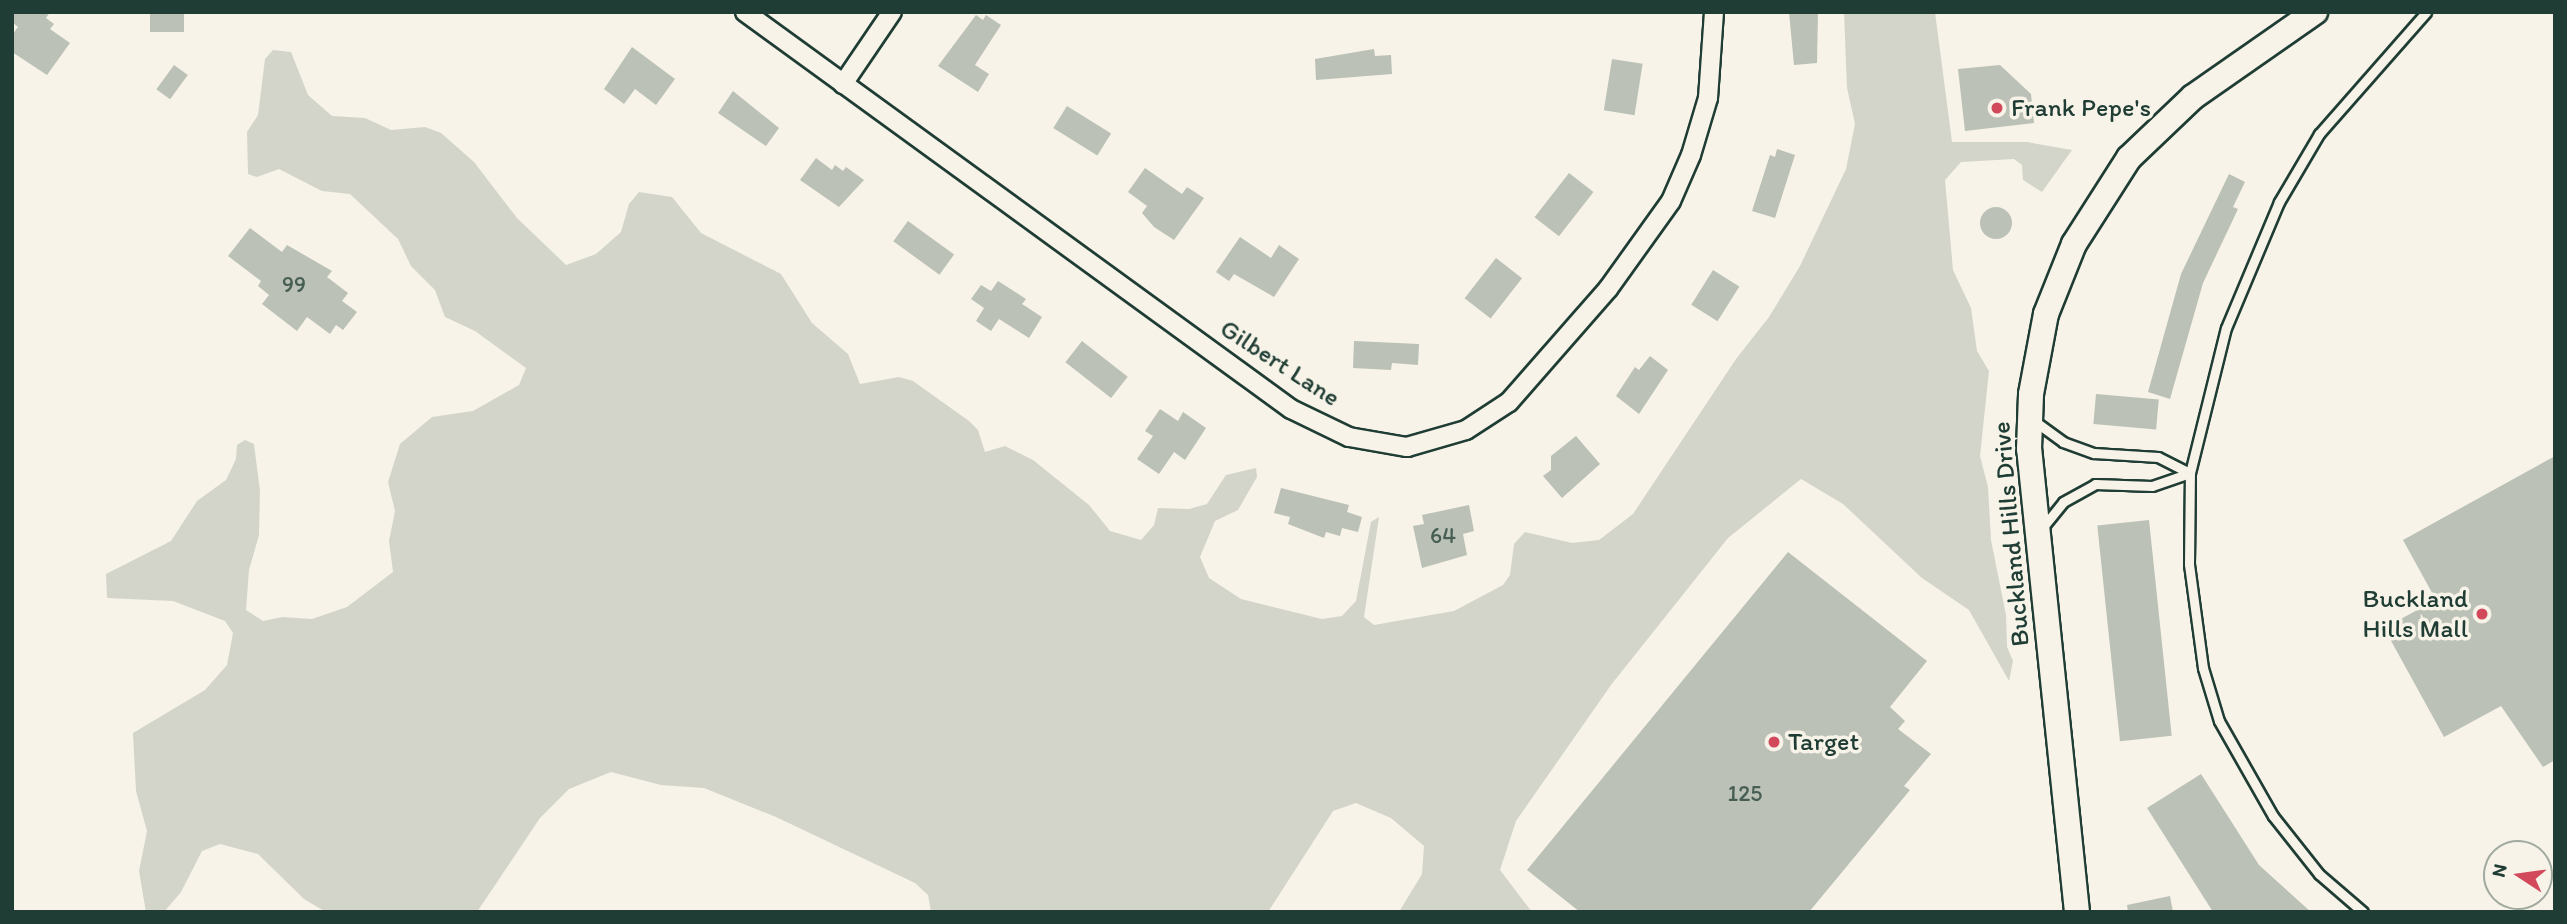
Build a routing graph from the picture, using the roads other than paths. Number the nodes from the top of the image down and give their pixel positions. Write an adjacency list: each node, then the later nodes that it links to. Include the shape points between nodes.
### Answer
1 (745, 12): 6 (street, Gilbert Lane)
2 (892, 12): 6 (street)
3 (1714, 12): 6 (street, Gilbert Lane, via 1708,98 1691,155 1663,212 1608,289 1509,402 1466,430 1407,447 1349,437 1291,409)
4 (2315, 12): 7 (street, Buckland Hills Drive, via 2179,109 2108,186 2074,244 2051,296)
5 (2426, 12): 8 (lane, via 2319,134 2280,202 2226,328)
6 (843, 84)
7 (2029, 417): 8 (lane, via 2063,442 2094,453 2158,457); 9 (street, Buckland Hills Drive)
8 (2190, 473): 9 (lane, via 2152,486 2095,484 2080,490 2063,502); 11 (lane, via 2189,564 2203,668 2219,721 2273,816 2319,874)
9 (2037, 535): 10 (street, Buckland Hills Drive)
10 (2077, 912)
11 (2363, 912)

